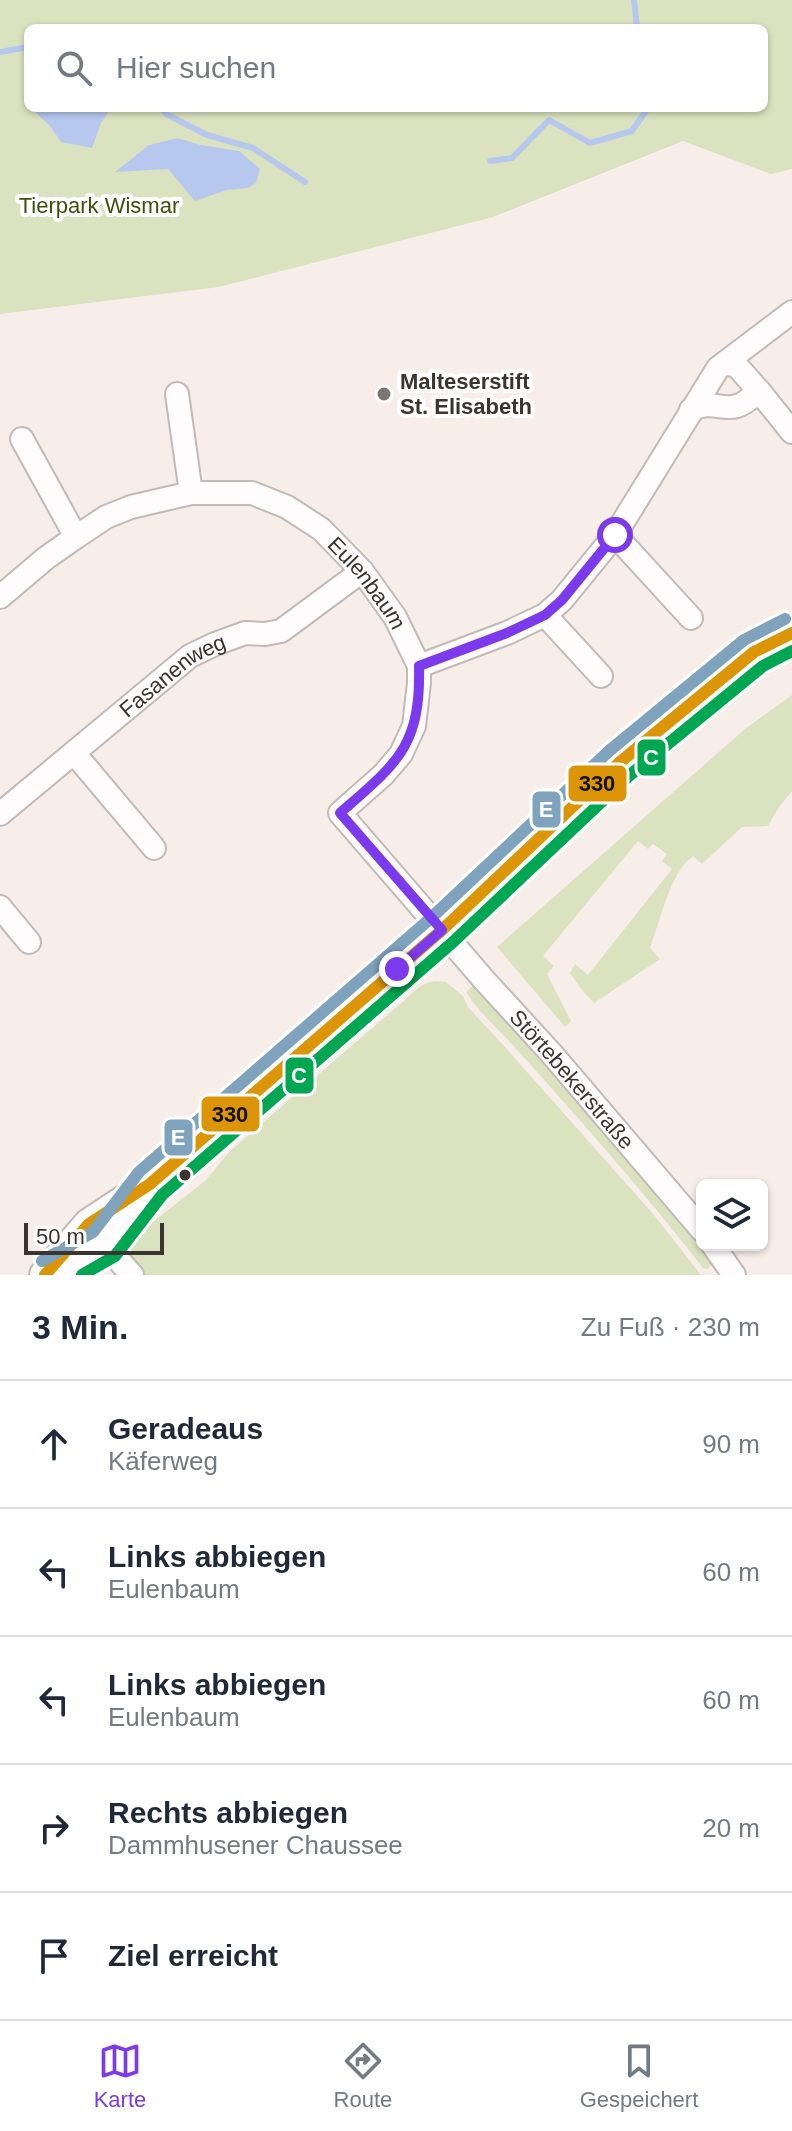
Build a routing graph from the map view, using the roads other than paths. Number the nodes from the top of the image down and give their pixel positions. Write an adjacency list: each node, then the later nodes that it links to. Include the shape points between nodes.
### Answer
1 (792, 312): 2 (street)
2 (724, 364): 3 (street, via 736,365); 5 (street)
3 (759, 391): 5 (street, via 739,406 708,404); 6 (street)
4 (177, 394): 8 (street)
5 (691, 410): 9 (street)
6 (792, 432)
7 (22, 439): 10 (street)
8 (191, 493): 10 (street, Eulenbaum, via 131,507); 11 (street, Eulenbaum, via 252,493 287,507 321,529)
9 (615, 535): 13 (street); 14 (street)
10 (76, 537): 12 (street, Eulenbaum)
11 (362, 571): 16 (street, Eulenbaum, via 395,617); 18 (street, Fasanenweg, via 281,631 245,633 190,656)
12 (0, 597)
13 (545, 615): 16 (street); 17 (street)
14 (691, 618)
15 (792, 633): 22 (street, via 754,652 619,763)
16 (419, 666): 22 (street, Eulenbaum, via 414,726 401,754 340,813)
17 (601, 676)
18 (74, 753): 19 (street, Fasanenweg); 20 (street)
19 (0, 814)
20 (154, 848)
21 (0, 907): 23 (street)
22 (442, 930): 24 (street); 25 (street, Störtebekerstraße)
23 (29, 942)
24 (150, 1184): 26 (street); 28 (street, via 89,1224)
25 (696, 1223)
26 (104, 1244): 28 (street); 29 (street)
27 (717, 1251): 30 (street)
28 (48, 1275)
29 (132, 1275)
30 (734, 1275)

